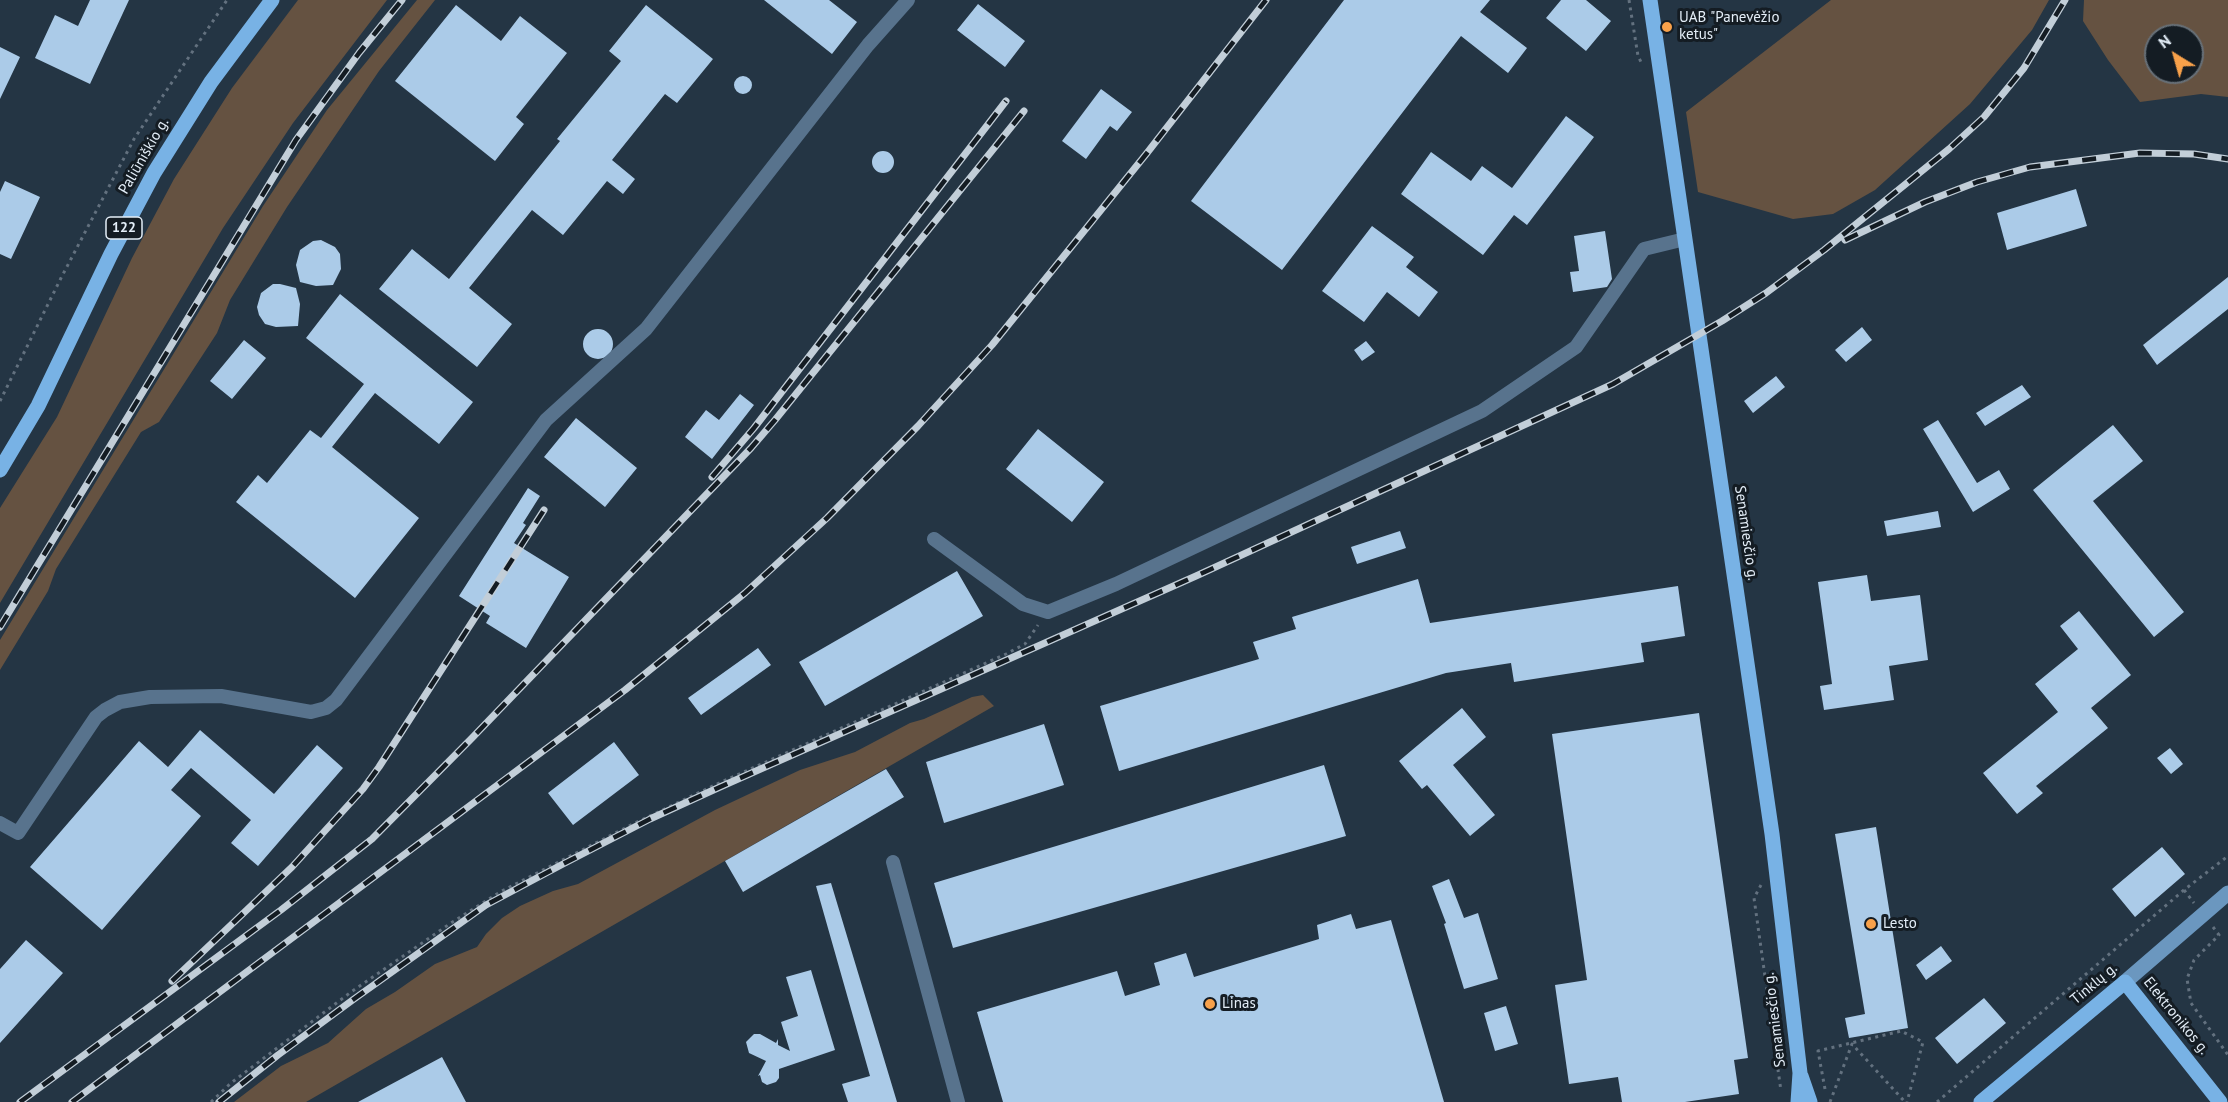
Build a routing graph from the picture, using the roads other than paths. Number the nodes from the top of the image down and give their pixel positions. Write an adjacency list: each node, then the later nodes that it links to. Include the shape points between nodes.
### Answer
1 (272, 0): 5 (main road, Paliūniškio g. / 122, via 211,82 154,173 38,406)
2 (908, 0): 7 (street, via 868,45 646,329 546,420 336,700 327,708 312,712 220,696 150,697 120,702 96,717 18,833)
3 (1650, 0): 4 (main road, Senamiesčio g.)
4 (1685, 238): 6 (street, via 1644,249 1576,347 1482,411 1116,584 1048,612 1023,604); 11 (main road, Senamiesčio g., via 1772,834 1800,1073)
5 (0, 470)
6 (934, 539)
7 (0, 823)
8 (893, 862): 12 (street)
9 (2228, 892): 10 (main road, Tinklų g.)
10 (2126, 981): 13 (main road, Tinklų g.); 14 (main road, Elektronikos g.)
11 (1807, 1100)
12 (958, 1102)
13 (1981, 1102)
14 (2220, 1102)

